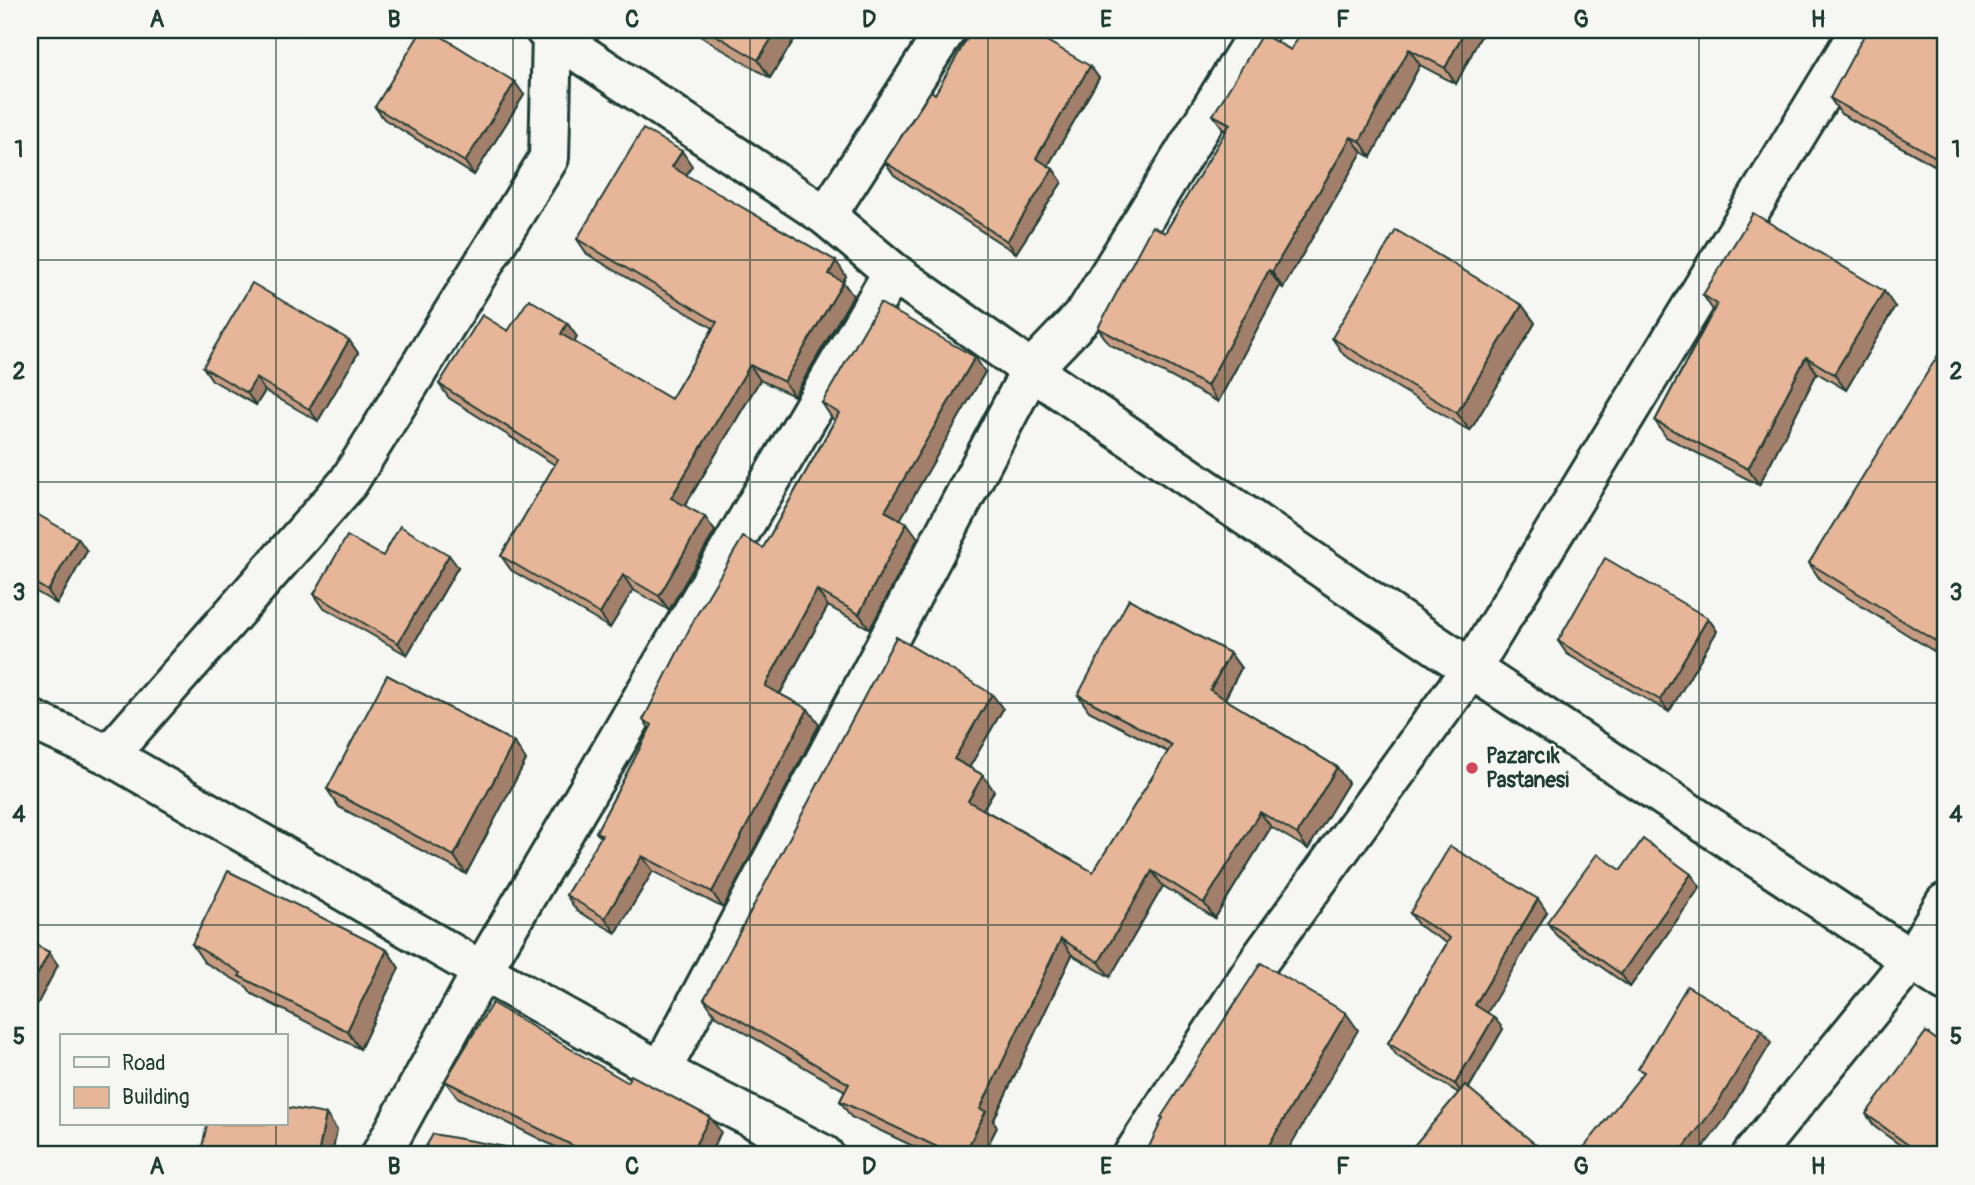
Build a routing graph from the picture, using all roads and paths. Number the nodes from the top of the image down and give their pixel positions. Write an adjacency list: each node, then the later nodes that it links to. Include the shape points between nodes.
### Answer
1 (946, 30): 5 (street)
2 (1260, 30): 7 (street, via 1085,314)
3 (1860, 30): 8 (street)
4 (550, 31): 5 (street); 10 (street, via 550,158 348,483)
5 (826, 216): 6 (street)
6 (894, 272): 7 (street); 13 (street)
7 (1031, 370): 8 (street); 15 (street)
8 (1471, 669): 12 (street); 18 (street, via 1261,958)
9 (30, 719): 10 (street)
10 (109, 755): 13 (street)
11 (1945, 903): 12 (street)
12 (1912, 960): 14 (street); 19 (street)
13 (482, 971): 15 (street); 16 (street)
14 (1945, 982)
15 (661, 1070): 17 (street)
16 (381, 1155)
17 (824, 1155)
18 (1133, 1155)
19 (1752, 1155)

